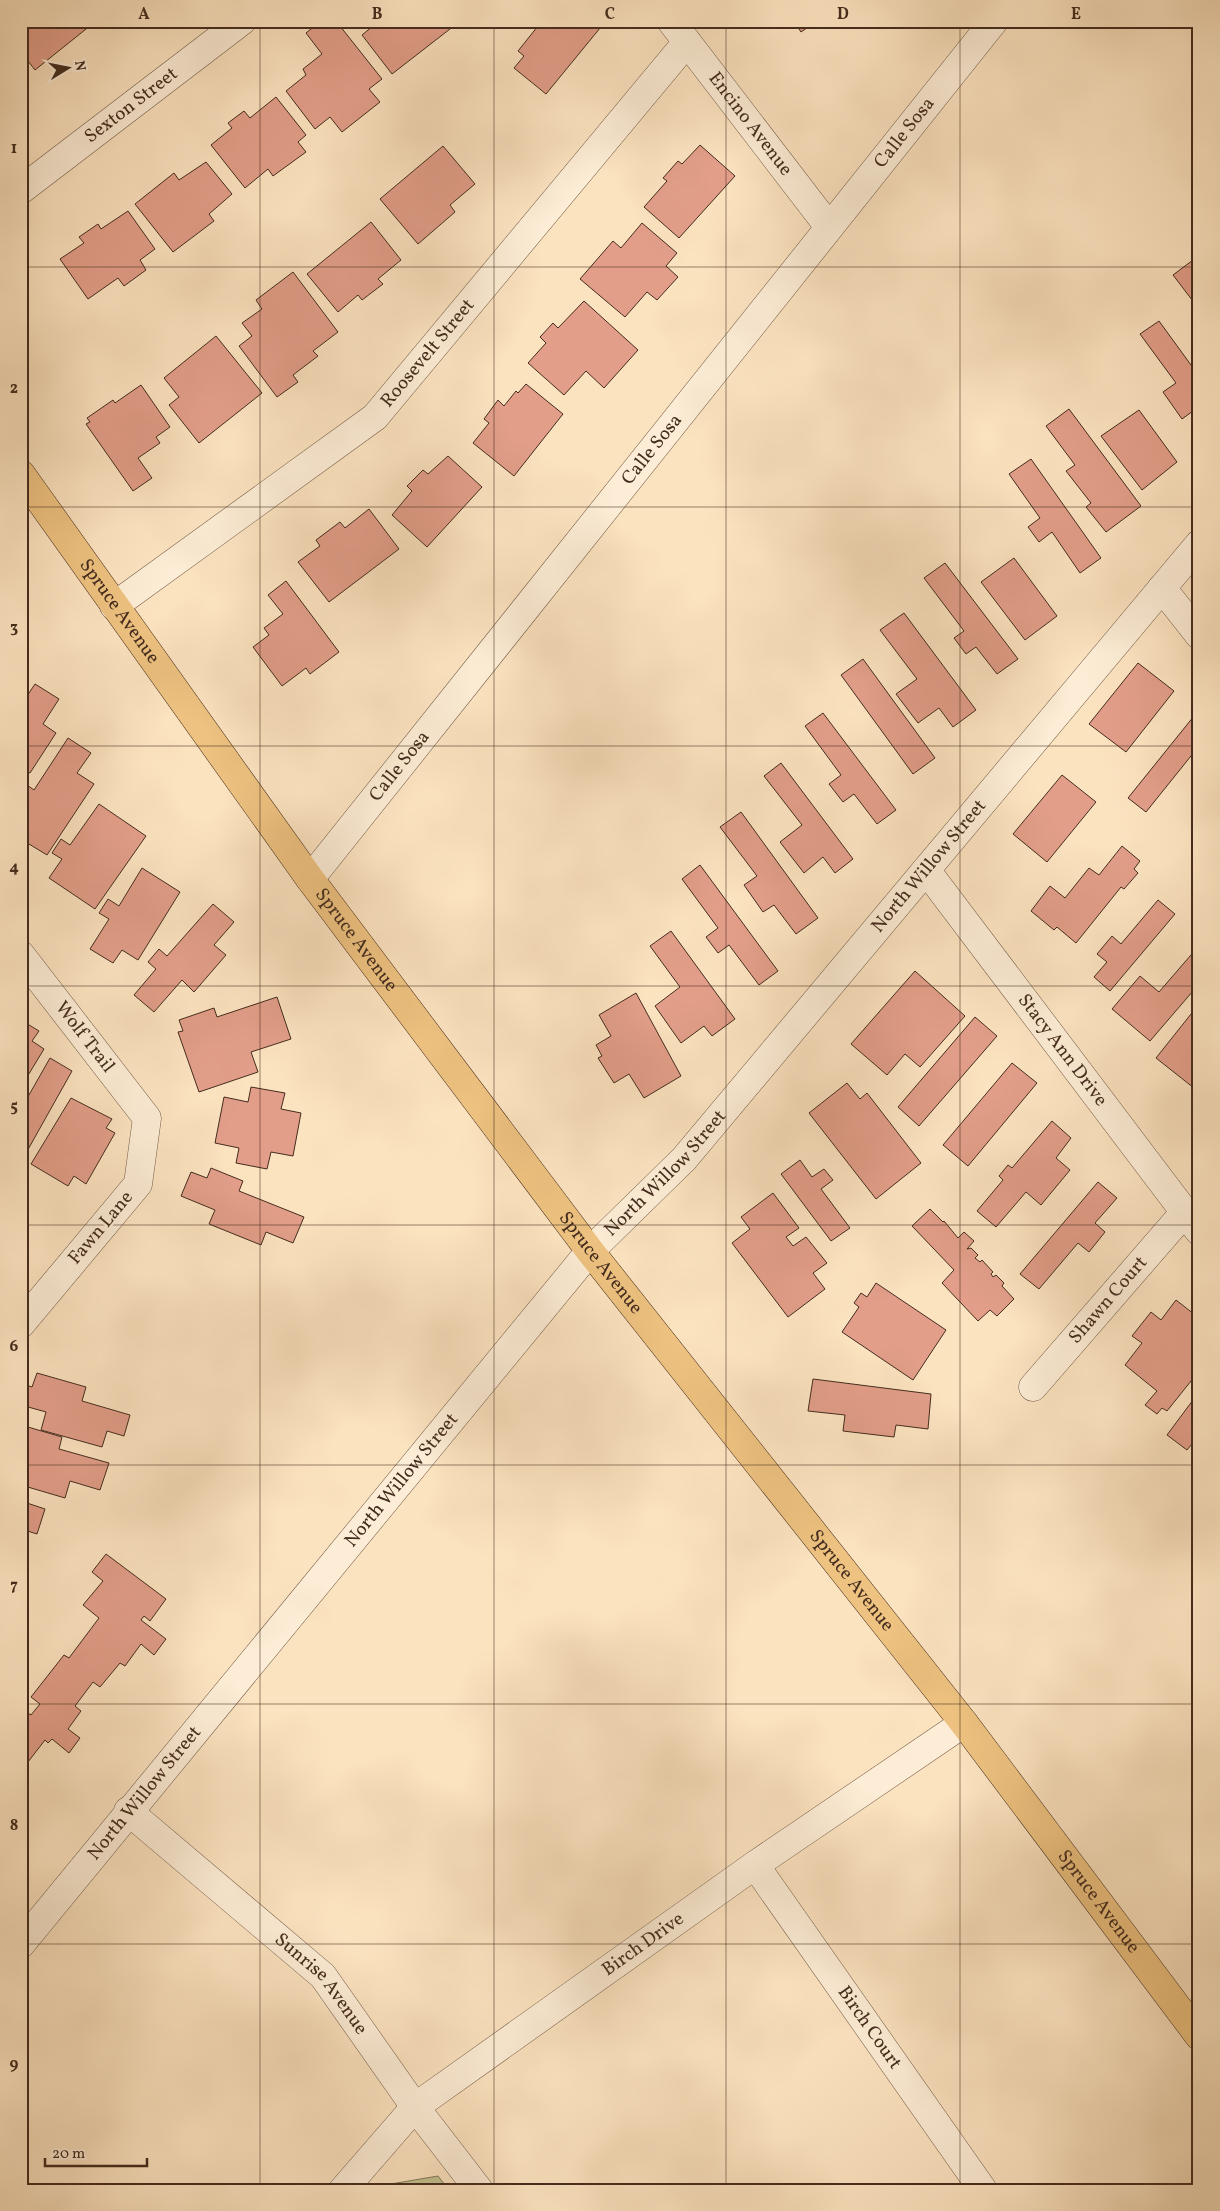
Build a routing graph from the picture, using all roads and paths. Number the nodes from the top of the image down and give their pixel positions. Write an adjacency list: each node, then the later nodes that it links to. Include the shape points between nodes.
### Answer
1 (242, 21): 4 (street, Sexton Street)
2 (994, 21): 5 (street, Calle Sosa)
3 (679, 32): 5 (street, Encino Avenue); 9 (street, Roosevelt Street, via 375,417)
4 (21, 190)
5 (829, 227): 12 (street, Calle Sosa)
6 (21, 474): 9 (main road, Spruce Avenue)
7 (1199, 544): 8 (street, North Willow Street)
8 (1162, 588): 10 (street); 11 (street, North Willow Street)
9 (114, 606): 12 (main road, Spruce Avenue)
10 (1199, 635)
11 (926, 870): 15 (street, Stacy Ann Drive); 16 (street, North Willow Street, via 684,1159)
12 (310, 879): 16 (main road, Spruce Avenue)
13 (21, 955): 14 (street, Wolf Trail)
14 (147, 1118): 17 (street, Fawn Lane, via 138,1184)
15 (1192, 1222): 18 (street, Shawn Court)
16 (590, 1252): 19 (main road, Spruce Avenue); 20 (street, North Willow Street)
17 (21, 1324)
18 (1033, 1387)
19 (964, 1723): 21 (street, Birch Drive); 23 (main road, Spruce Avenue)
20 (128, 1811): 22 (street, North Willow Street); 24 (street, Sunrise Avenue, via 323,1976)
21 (755, 1865): 24 (street, Birch Drive); 27 (street, Birch Court)
22 (21, 1944)
23 (1199, 2036)
24 (415, 2107): 25 (street, Birch Drive); 26 (street, Sunrise Avenue)
25 (343, 2190)
26 (478, 2190)
27 (983, 2190)

